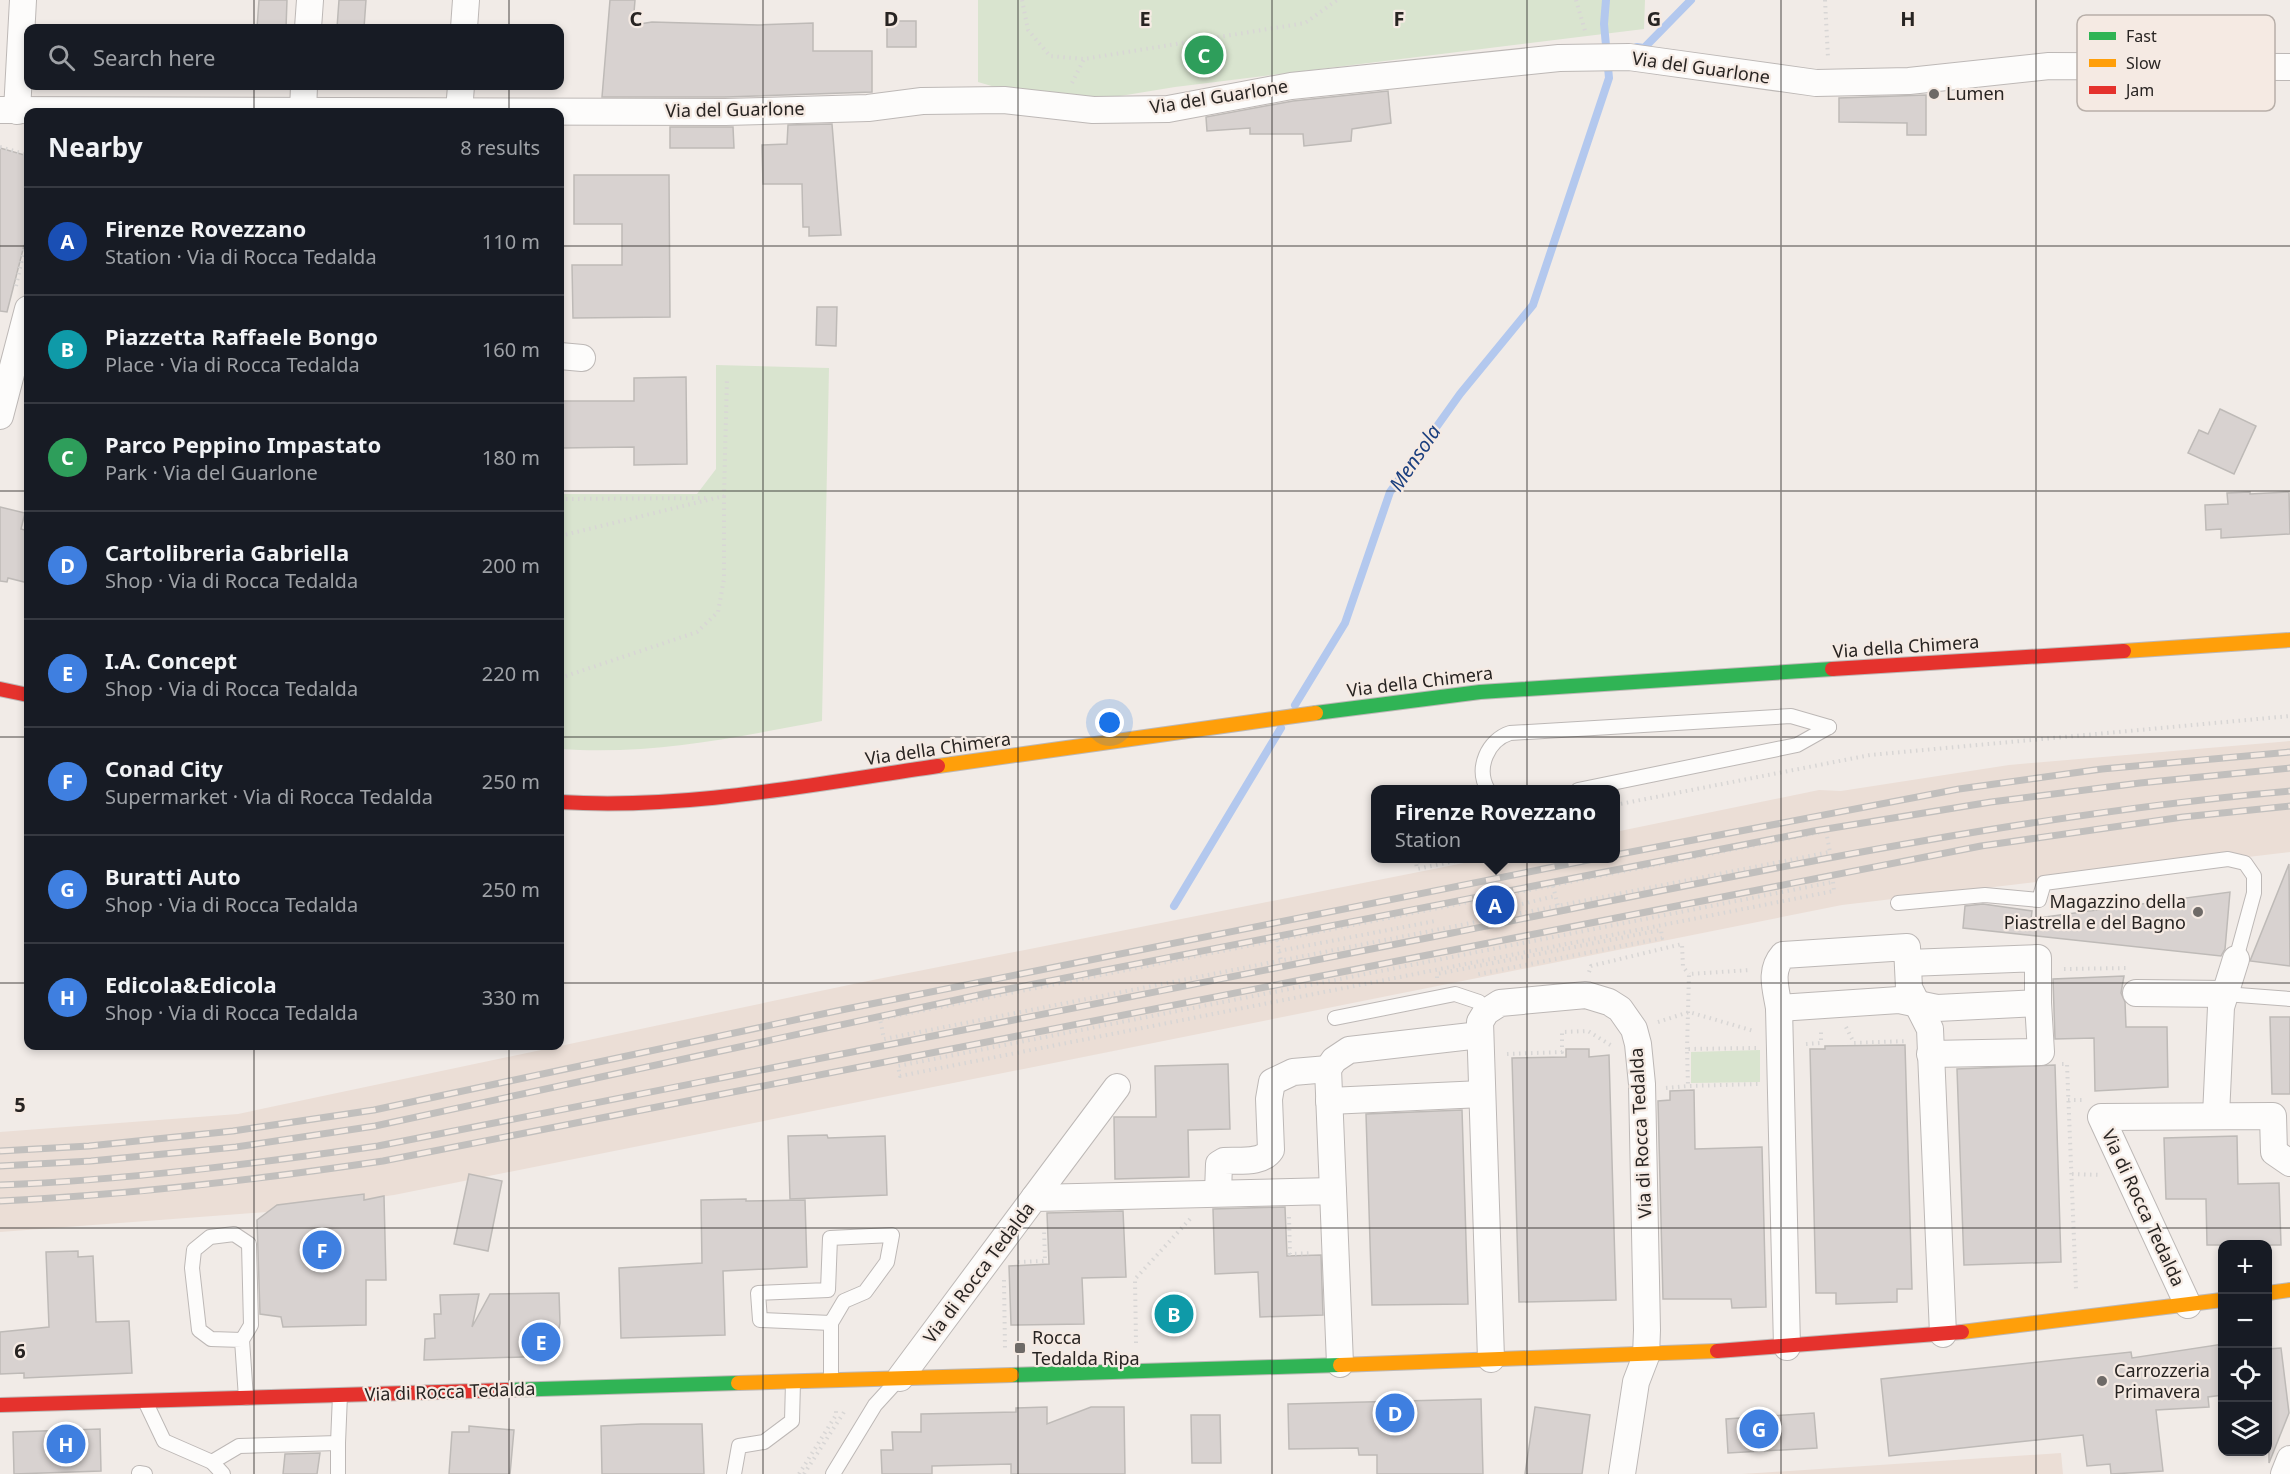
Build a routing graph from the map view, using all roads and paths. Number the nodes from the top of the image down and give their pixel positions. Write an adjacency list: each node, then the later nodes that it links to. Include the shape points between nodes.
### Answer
1 (23, 0): 21 (street)
2 (310, 0): 8 (street)
3 (466, 0): 9 (street)
4 (1022, 0): 11 (path, via 1028,30 1050,56)
5 (1337, 0): 11 (path, via 1305,23)
6 (1576, 0): 10 (path)
7 (1825, 0): 15 (path)
8 (308, 24)
9 (464, 24)
10 (1593, 57): 15 (street, Via del Guarlone, via 1629,57); 18 (street, Via del Guarlone, via 1291,86 1168,109 1093,110)
11 (1084, 59): 18 (path)
12 (2077, 66): 15 (street, Via del Guarlone, via 1909,81)
13 (2275, 67): 14 (street, Via del Guarlone)
14 (2290, 67)
15 (1830, 83)
16 (304, 90): 19 (street)
17 (461, 90): 20 (street)
18 (1059, 106): 23 (street, Via del Guarlone, via 1004,100 725,112)
19 (303, 108)
20 (459, 108)
21 (9, 111): 22 (street, Via del Guarlone)
22 (24, 111)
23 (564, 111)
24 (0, 147): 25 (path)
25 (24, 153)
26 (24, 341): 27 (street)
27 (20, 373): 29 (street)
28 (727, 377): 30 (path)
29 (0, 416)
30 (724, 496): 31 (path); 35 (path, via 724,579 718,612 697,632)
31 (713, 498): 32 (path); 33 (path)
32 (564, 499)
33 (564, 535)
34 (2290, 640): 41 (street, Via della Chimera, via 1480,692 686,800 609,805)
35 (564, 677)
36 (0, 689): 37 (street)
37 (24, 694)
38 (2290, 716): 42 (path, via 1870,755)
39 (1487, 785): 40 (lane, via 1484,774 1489,747 1510,732 1791,716 1829,727 1797,745)
40 (1598, 785)
41 (564, 802)
42 (1620, 804)
43 (1416, 863): 44 (path, via 1418,871)
44 (1450, 863)
45 (1553, 886): 46 (path); 49 (path, via 1826,831 1830,852); 52 (path)
46 (1555, 896): 48 (path); 49 (path)
47 (1898, 903): 55 (lane, via 1985,895 2040,900 2044,883 2228,859 2245,863 2254,876 2254,894)
48 (1522, 904)
49 (1557, 906): 56 (path)
50 (1435, 921): 54 (path)
51 (1662, 938): 53 (path); 60 (path, via 1661,930); 62 (path)
52 (1276, 940): 54 (path); 56 (path, via 880,1019 884,1039)
53 (1664, 948): 61 (path, via 1682,944 1683,967); 66 (path, via 1591,966)
54 (1279, 951): 56 (path)
55 (2236, 959): 65 (street)
56 (1281, 961)
57 (1908, 963): 58 (street, via 1906,947 1783,955); 68 (street, via 1909,988); 69 (street, via 2038,958)
58 (1774, 968): 61 (path); 70 (street)
59 (2058, 969): 64 (path, via 2136,968)
60 (1436, 972): 60 (path, via 1834,891 1833,882 898,1066 900,1076); 63 (path)
61 (1689, 974): 71 (path)
62 (1474, 975)
63 (1438, 982)
64 (2136, 993): 65 (street)
65 (2225, 994): 67 (lane); 90 (street, via 2221,1007)
66 (1580, 996): 73 (street, Via di Rocca Tedalda, via 1500,1003); 76 (street, Via di Rocca Tedalda, via 1609,1002 1620,1009)
67 (2290, 999)
68 (1919, 1004): 69 (street, via 1937,1008); 70 (street, via 1899,1000); 78 (street, via 1930,1029)
69 (2038, 1004): 78 (street, via 2041,1052)
70 (1779, 1008): 111 (street)
71 (1689, 1012): 76 (path); 77 (path); 80 (path)
72 (1335, 1018): 73 (lane, via 1455,994 1479,1002)
73 (1483, 1023): 85 (street, Via di Rocca Tedalda, via 1349,1050); 88 (street)
74 (1821, 1023): 83 (path, via 1821,1042 1806,1043)
75 (1844, 1023): 78 (path, via 1854,1042)
76 (1634, 1029): 113 (street, Via di Rocca Tedalda, via 1642,1084)
77 (1762, 1033)
78 (1923, 1047): 108 (street)
79 (1763, 1048): 80 (path)
80 (1687, 1049): 86 (path, via 1688,1086)
81 (1621, 1052): 82 (path, via 1588,1031 1562,1032 1562,1052)
82 (1497, 1054)
83 (1806, 1055)
84 (2058, 1064): 101 (path, via 2067,1064)
85 (1328, 1069): 89 (street); 93 (street, via 1293,1072 1272,1082 1271,1150 1260,1159 1219,1164)
86 (1763, 1084)
87 (1117, 1087): 94 (street)
88 (1482, 1094): 89 (street); 114 (street)
89 (1329, 1101): 92 (street)
90 (2216, 1116): 91 (street, Via di Rocca Tedalda, via 2273,1116 2274,1152); 106 (street, Via di Rocca Tedalda, via 2101,1117)
91 (2290, 1163)
92 (1332, 1191): 93 (street, Via di Rocca Tedalda); 115 (street)
93 (1218, 1193): 94 (street, Via di Rocca Tedalda)
94 (1039, 1209): 98 (path, via 1045,1261); 116 (street, Via di Rocca Tedalda)
95 (1194, 1214): 110 (path, via 1135,1279)
96 (1288, 1214): 97 (path, via 1290,1254)
97 (1320, 1253)
98 (1014, 1262)
99 (1004, 1273): 112 (path)
100 (828, 1290): 105 (lane); 105 (lane, via 830,1238 892,1235 888,1262 865,1292); 107 (lane, via 758,1293 760,1320)
101 (2076, 1290)
102 (2290, 1290): 103 (street)
103 (2272, 1292)
104 (2218, 1300): 106 (street, Via di Rocca Tedalda)
105 (844, 1301): 107 (lane)
106 (2187, 1305): 108 (street, Via di Rocca Tedalda)
107 (831, 1323): 117 (lane)
108 (1942, 1334): 111 (street, Via di Rocca Tedalda)
109 (242, 1340): 109 (lane, via 251,1324 249,1244 234,1234 210,1237 194,1250 192,1268 199,1330 211,1339); 120 (lane)
110 (1136, 1344)
111 (1787, 1347): 113 (street, Via di Rocca Tedalda)
112 (1005, 1348)
113 (1646, 1356): 114 (street, Via di Rocca Tedalda); 134 (street, via 1636,1382)
114 (1491, 1359): 115 (street, Via di Rocca Tedalda)
115 (1340, 1364): 116 (street, Via di Rocca Tedalda)
116 (900, 1378): 117 (street, Via di Rocca Tedalda); 133 (lane, via 875,1405)
117 (831, 1380): 118 (street, Via di Rocca Tedalda)
118 (793, 1382): 119 (street, Via di Rocca Tedalda); 130 (lane, via 792,1421 764,1442 739,1446)
119 (340, 1395): 120 (street, Via di Rocca Tedalda); 125 (lane)
120 (246, 1398): 121 (street, Via di Rocca Tedalda)
121 (145, 1401): 122 (street, Via di Rocca Tedalda); 127 (lane, via 164,1441)
122 (0, 1405)
123 (836, 1406): 131 (path, via 836,1415)
124 (848, 1406): 132 (path)
125 (338, 1443): 127 (lane, via 239,1446); 129 (lane)
126 (2290, 1460): 135 (street)
127 (212, 1462): 128 (lane)
128 (223, 1474)
129 (338, 1474)
130 (734, 1474)
131 (799, 1474)
132 (804, 1474)
133 (833, 1474)
134 (1622, 1474)
135 (2284, 1474)

